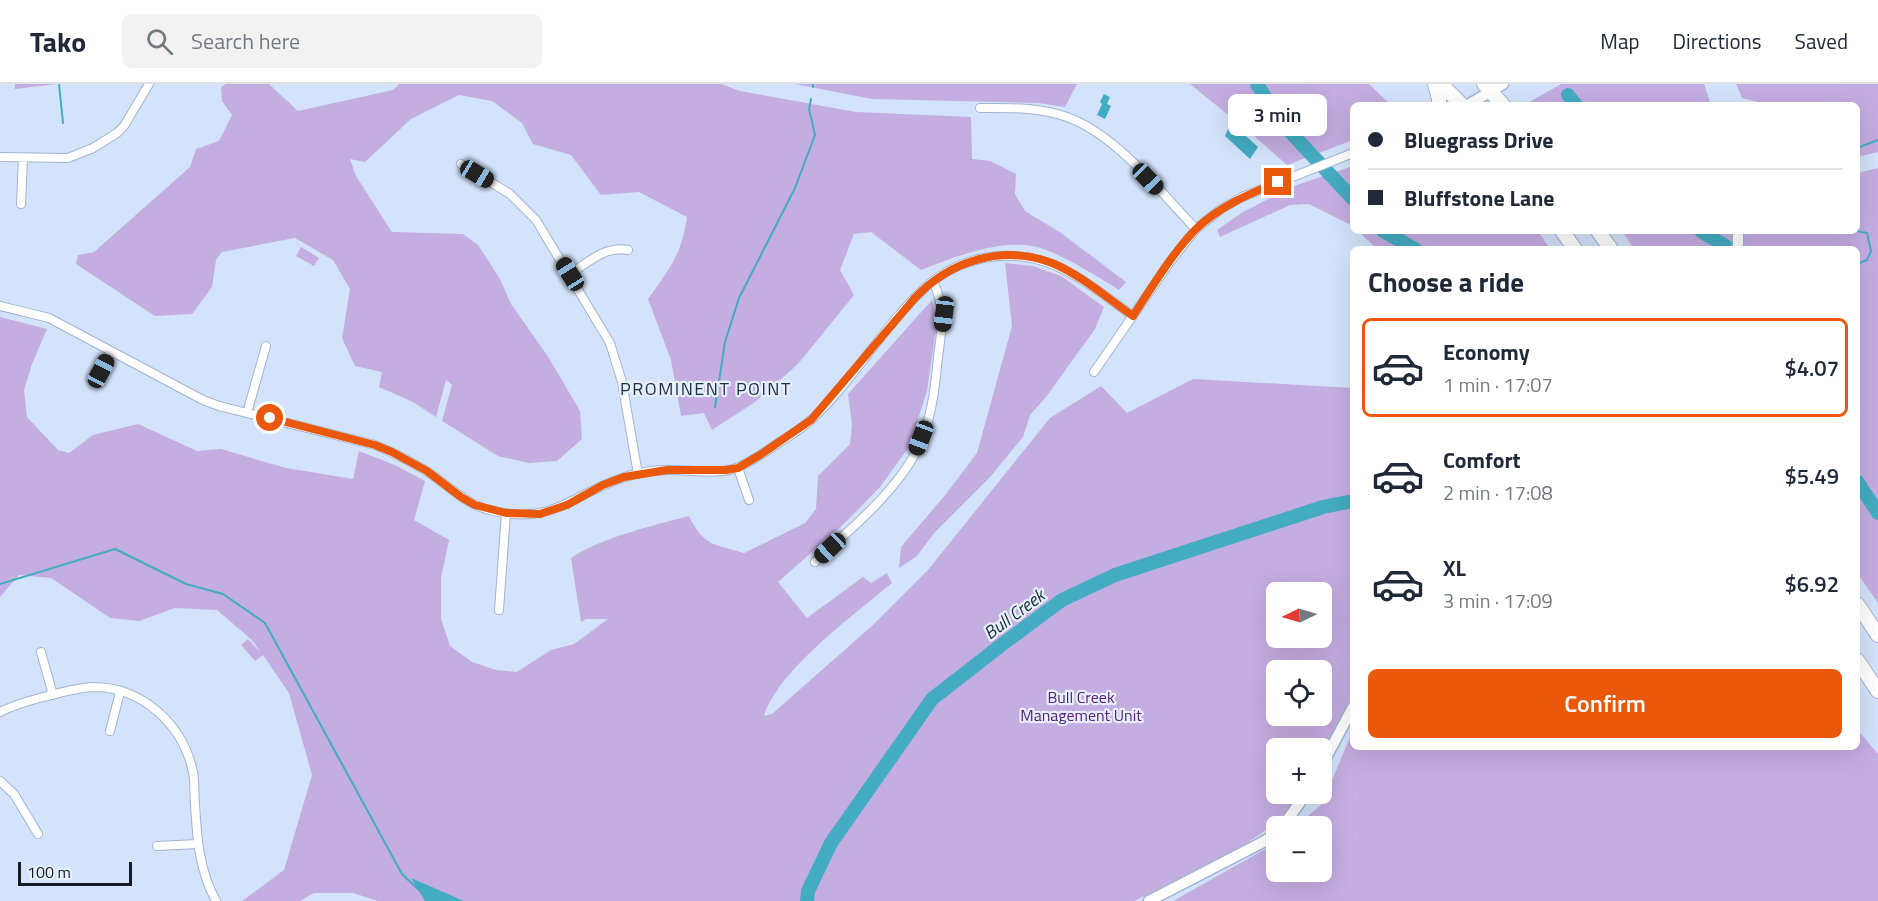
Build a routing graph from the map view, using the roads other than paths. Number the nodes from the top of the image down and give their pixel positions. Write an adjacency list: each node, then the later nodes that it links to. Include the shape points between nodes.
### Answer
1 (149, 84): 12 (street, via 124,126 107,141 68,159)
2 (1435, 84): 5 (highway)
3 (1441, 84): 6 (highway)
4 (1493, 86): 7 (main road); 8 (highway)
5 (1439, 102)
6 (1459, 102)
7 (1472, 102)
8 (1501, 102)
9 (980, 108): 15 (street, via 1033,110 1067,117 1088,127 1120,150)
10 (1350, 154): 15 (street, via 1242,197)
11 (0, 157): 12 (street)
12 (23, 158): 14 (street)
13 (461, 164): 17 (street, via 523,205)
14 (21, 204)
15 (1196, 229): 20 (street)
16 (628, 250): 17 (street, via 608,250)
17 (570, 274): 27 (street, via 617,362)
18 (933, 281): 20 (street, via 977,260 1022,256 1052,263 1078,277); 26 (street, via 811,420); 30 (street, via 944,314 934,392 915,453 873,507)
19 (0, 306): 22 (street, via 49,318)
20 (1133, 316): 23 (street)
21 (266, 346): 25 (street)
22 (111, 352): 24 (street); 25 (street, via 203,399)
23 (1094, 372)
24 (95, 382)
25 (247, 412): 29 (street, via 375,445 427,471 475,505)
26 (738, 468): 27 (street); 28 (street)
27 (638, 474): 29 (street, via 603,485 553,511)
28 (749, 500)
29 (506, 513): 32 (street)
30 (815, 561)
31 (1860, 608): 33 (highway)
32 (499, 610)
33 (1878, 635)
34 (41, 652): 38 (street)
35 (1860, 664): 36 (highway)
36 (1878, 690)
37 (120, 692): 38 (street, via 93,687); 41 (street); 46 (street, via 157,710 177,731 188,752)
38 (53, 694): 39 (street)
39 (0, 712)
40 (1350, 713): 42 (main road)
41 (110, 731)
42 (1332, 746)
43 (0, 781): 44 (street, via 14,794)
44 (38, 834)
45 (1266, 840): 49 (main road)
46 (198, 844): 47 (street); 48 (street, via 206,881)
47 (157, 846)
48 (216, 901)
49 (1149, 901)

